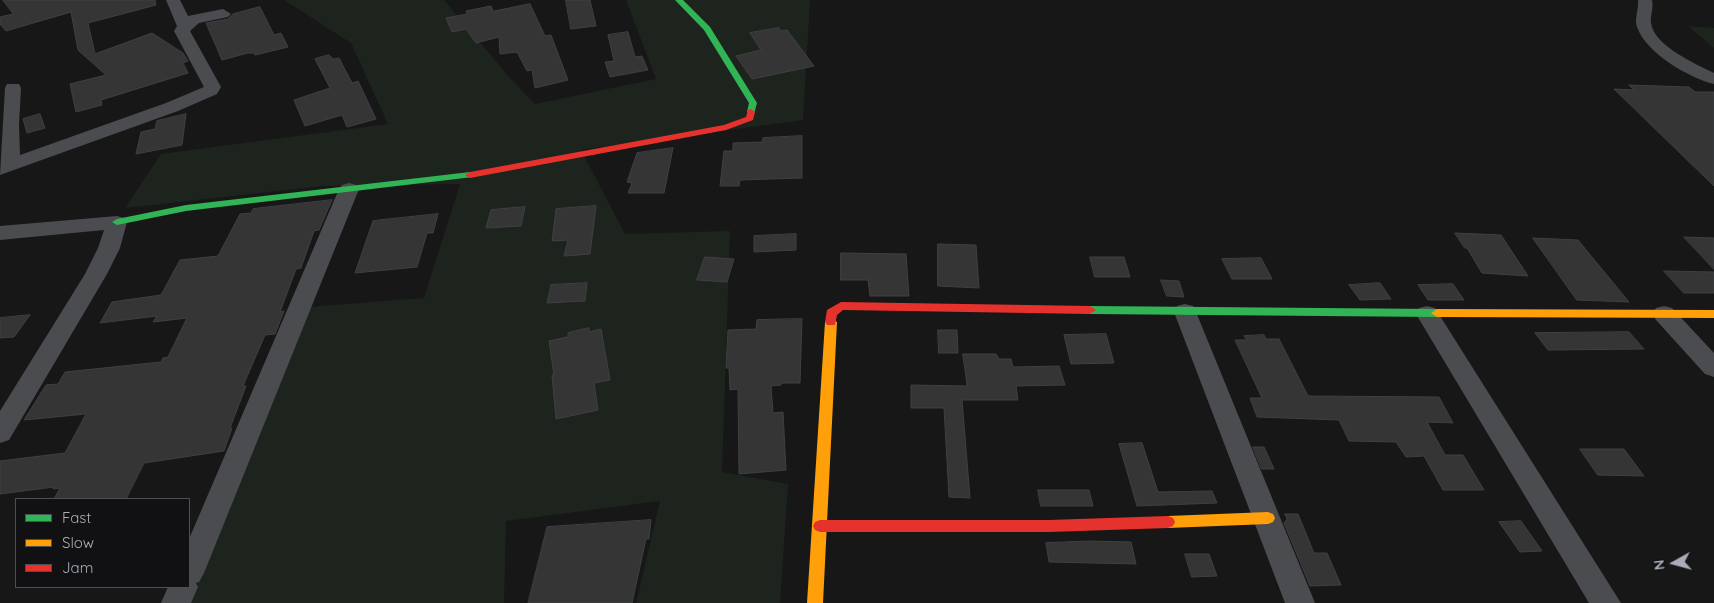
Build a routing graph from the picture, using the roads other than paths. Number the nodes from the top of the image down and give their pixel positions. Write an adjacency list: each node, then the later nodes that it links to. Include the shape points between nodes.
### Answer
1 (173, 0): 5 (street)
2 (679, 0): 9 (street, via 707,30 754,103 750,118 726,127 480,174)
3 (1645, 0): 6 (street, via 1647,11 1643,24 1649,38)
4 (223, 14): 5 (street)
5 (184, 25): 8 (street, via 182,31 213,87 211,90)
6 (1714, 79)
7 (13, 88): 8 (street)
8 (6, 167)
9 (349, 188): 10 (street, via 186,208); 20 (street)
10 (117, 222): 11 (street); 17 (street, via 96,274)
11 (0, 233)
12 (1184, 312): 13 (street); 18 (street); 19 (street, via 854,305 836,309 831,313)
13 (1427, 314): 14 (street); 25 (street)
14 (1664, 314): 15 (street); 16 (street)
15 (1714, 314)
16 (1714, 368)
17 (0, 433)
18 (1268, 518): 19 (street, via 1049,526); 24 (street)
19 (820, 526): 23 (street)
20 (190, 571)
21 (183, 588): 22 (street)
22 (176, 603)
23 (816, 603)
24 (1300, 603)
25 (1606, 603)

